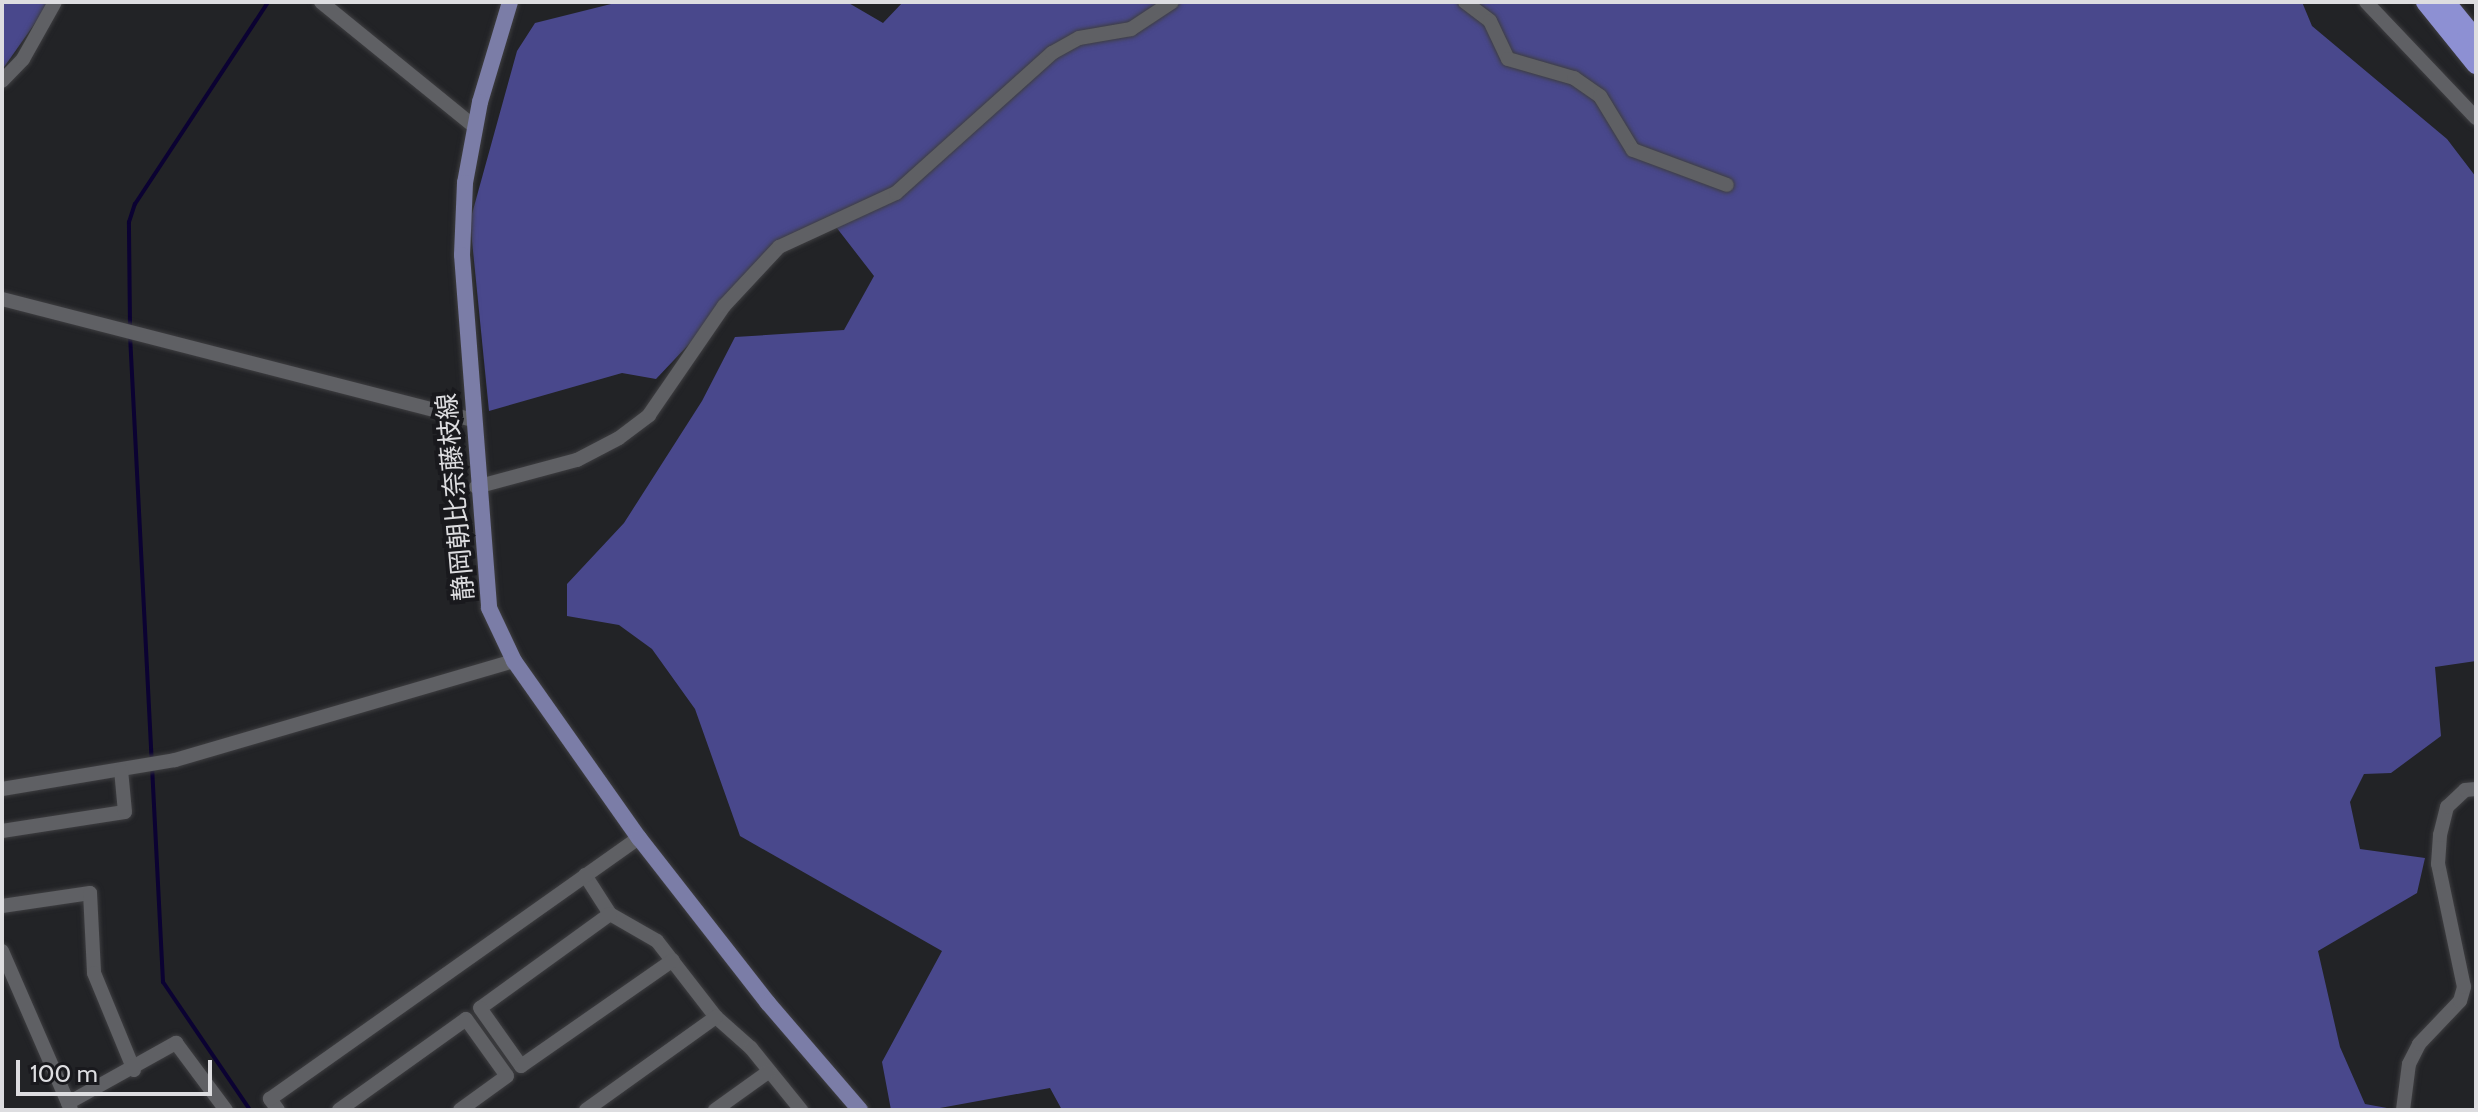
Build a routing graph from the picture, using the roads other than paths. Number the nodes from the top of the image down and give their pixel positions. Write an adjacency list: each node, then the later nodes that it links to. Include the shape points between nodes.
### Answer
1 (55, 2): 11 (street, via 23,59)
2 (321, 2): 13 (street)
3 (510, 2): 13 (main road, 静岡朝比奈藤枝線)
4 (1172, 2): 17 (street, via 1131,29 1079,38 1052,53 896,193 779,247 724,306 649,415 619,438 577,460)
5 (1465, 2): 14 (street, via 1490,21 1508,59 1574,78 1600,96 1633,150)
6 (2366, 2): 12 (street)
7 (2426, 2): 10 (highway)
8 (2445, 2): 9 (highway)
9 (2476, 40)
10 (2476, 64)
11 (2, 81)
12 (2476, 118)
13 (475, 127): 16 (main road, 静岡朝比奈藤枝線, via 462,255)
14 (1727, 185)
15 (2, 299): 16 (street)
16 (471, 419): 17 (main road, 静岡朝比奈藤枝線)
17 (476, 487): 18 (main road, 静岡朝比奈藤枝線, via 484,585)
18 (514, 661): 19 (street); 23 (main road, 静岡朝比奈藤枝線)
19 (121, 770): 20 (street); 22 (street, via 125,812)
20 (2, 789)
21 (2476, 789): 41 (street, via 2465,790 2447,807 2438,864 2464,987 2460,1001 2419,1044 2409,1064)
22 (2, 831)
23 (639, 838): 24 (street); 40 (main road, 静岡朝比奈藤枝線)
24 (585, 875): 26 (street); 34 (street, via 270,1099)
25 (2, 906): 30 (street, via 90,893 94,973)
26 (610, 914): 28 (street, via 657,941); 28 (street, via 480,1008 521,1066)
27 (2, 951): 32 (street)
28 (673, 960): 29 (street)
29 (716, 1017): 31 (street, via 751,1048); 37 (street)
30 (134, 1070): 32 (street); 33 (street, via 176,1043)
31 (768, 1072): 38 (street); 39 (street)
32 (69, 1107)
33 (219, 1107)
34 (278, 1110)
35 (339, 1110): 36 (street, via 466,1019 507,1076)
36 (460, 1110)
37 (586, 1110)
38 (715, 1110)
39 (801, 1110)
40 (860, 1110)
41 (2403, 1110)

